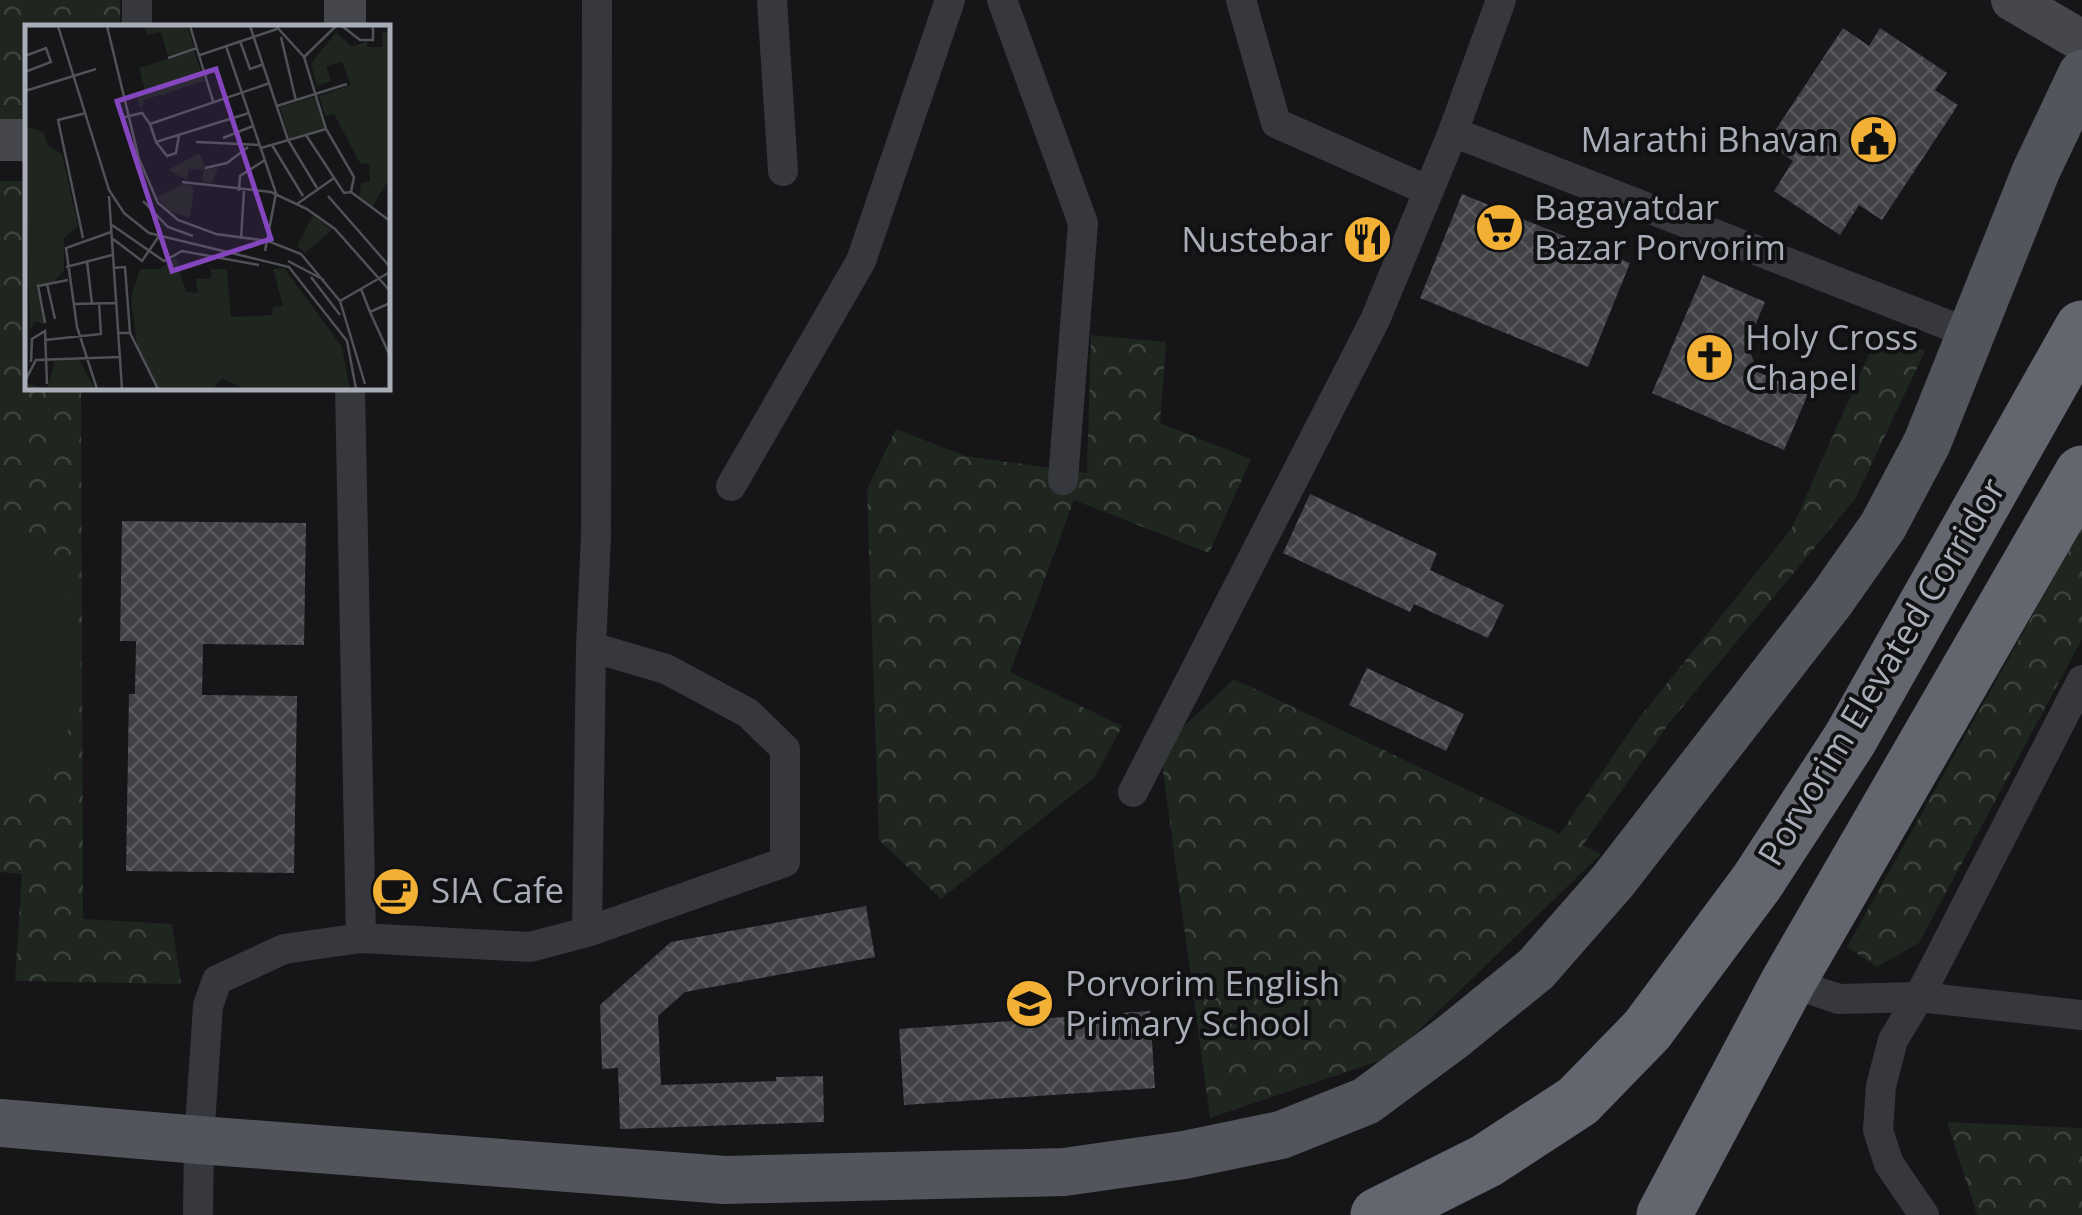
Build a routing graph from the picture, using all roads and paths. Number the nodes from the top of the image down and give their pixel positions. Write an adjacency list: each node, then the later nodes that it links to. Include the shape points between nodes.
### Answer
1 (137, 0): 9 (street)
2 (598, 0): 21 (street)
3 (772, 0): 13 (street)
4 (950, 0): 20 (street, via 860,261)
5 (1002, 0): 19 (street, via 1082,223)
6 (1241, 0): 14 (street, via 1276,123)
7 (1501, 0): 12 (street)
8 (2012, 0): 10 (street)
9 (138, 25)
10 (2082, 41)
11 (2082, 74): 16 (main road)
12 (1453, 132): 14 (street); 16 (street)
13 (782, 171)
14 (1429, 191): 23 (street, via 1374,320)
15 (2082, 328): 32 (highway, Porvorim Elevated Corridor, via 1850,740 1647,1030 1578,1101 1486,1161)
16 (1971, 334): 30 (main road, via 1928,444 1883,526 1626,866 1536,969 1366,1100 1280,1135 1064,1172 724,1180)
17 (350, 390): 25 (street)
18 (2082, 473): 26 (highway)
19 (1063, 480)
20 (731, 486)
21 (591, 646): 24 (street); 24 (street, via 666,669 748,713 784,749 785,862)
22 (2082, 680): 27 (street)
23 (1133, 792)
24 (587, 932): 25 (street, via 530,947)
25 (361, 938): 30 (street, via 284,949 217,980 208,1006)
26 (1788, 982): 27 (street, via 1839,1000); 33 (highway)
27 (1919, 998): 28 (street); 34 (street, via 1893,1040 1878,1130 1889,1164)
28 (2082, 1015)
29 (0, 1122): 30 (main road)
30 (199, 1140): 31 (street)
31 (198, 1215)
32 (1378, 1215)
33 (1664, 1215)
34 (1924, 1215)

